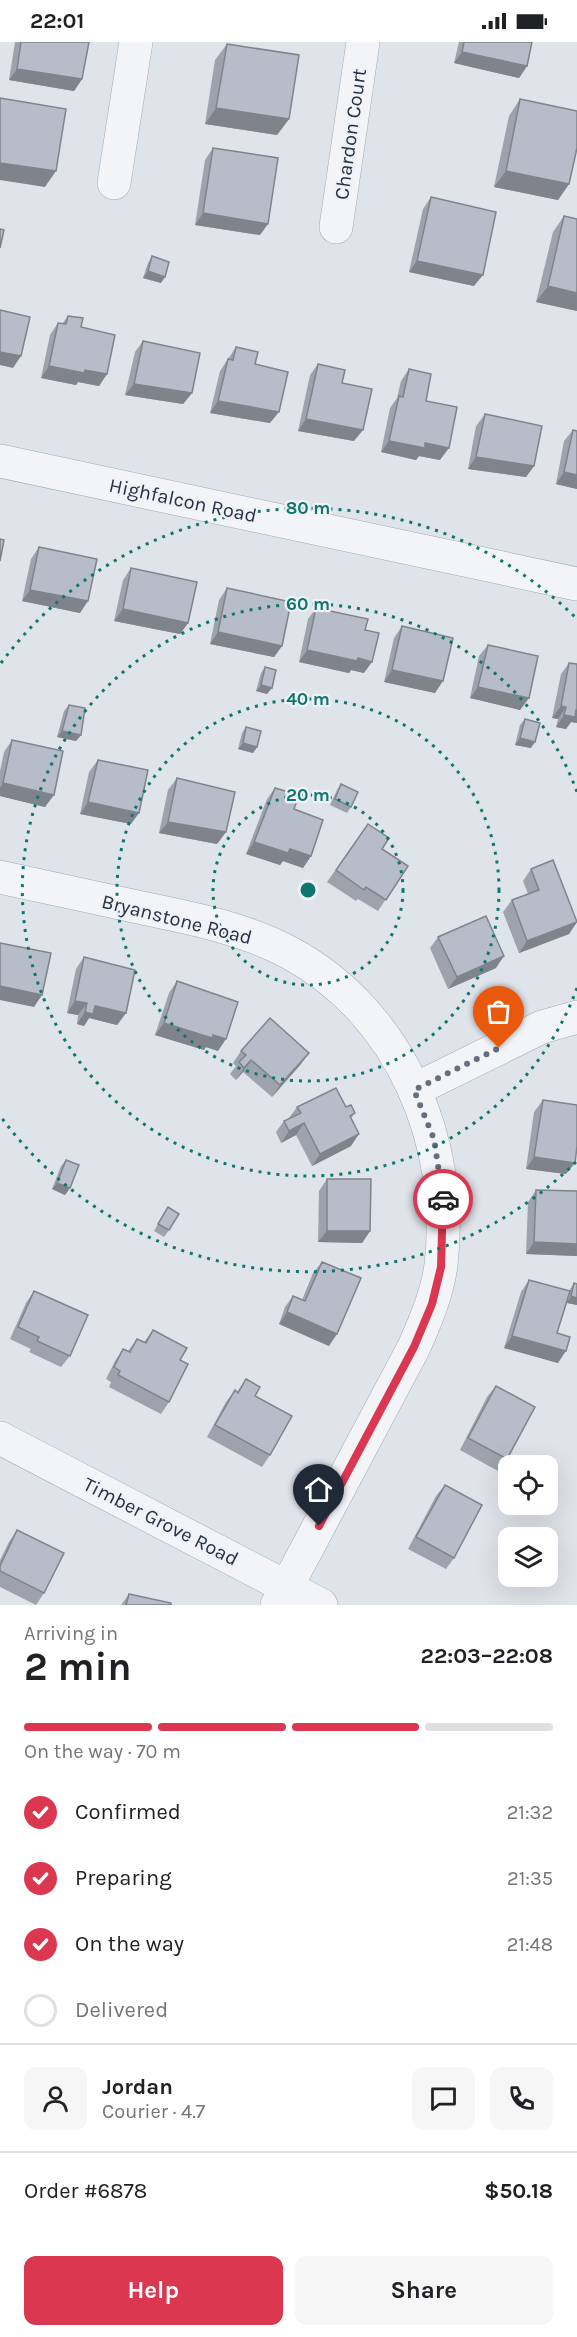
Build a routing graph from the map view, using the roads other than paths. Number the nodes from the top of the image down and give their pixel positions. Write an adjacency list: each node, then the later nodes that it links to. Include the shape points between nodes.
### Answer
1 (136, 42): 3 (street)
2 (363, 42): 4 (street, Chardon Court)
3 (114, 183)
4 (336, 227)
5 (0, 461): 6 (street, Highfalcon Road)
6 (577, 584)
7 (0, 877): 9 (street, Bryanstone Road, via 194,919 290,953 319,972 370,1018 395,1052)
8 (577, 1017): 9 (street, via 542,1027)
9 (414, 1090): 11 (street, Bryanstone Road, via 434,1139 443,1185 441,1267 432,1304 414,1347)
10 (0, 1438): 11 (street, Timber Grove Road)
11 (282, 1595): 12 (street, Timber Grove Road)
12 (321, 1605)

